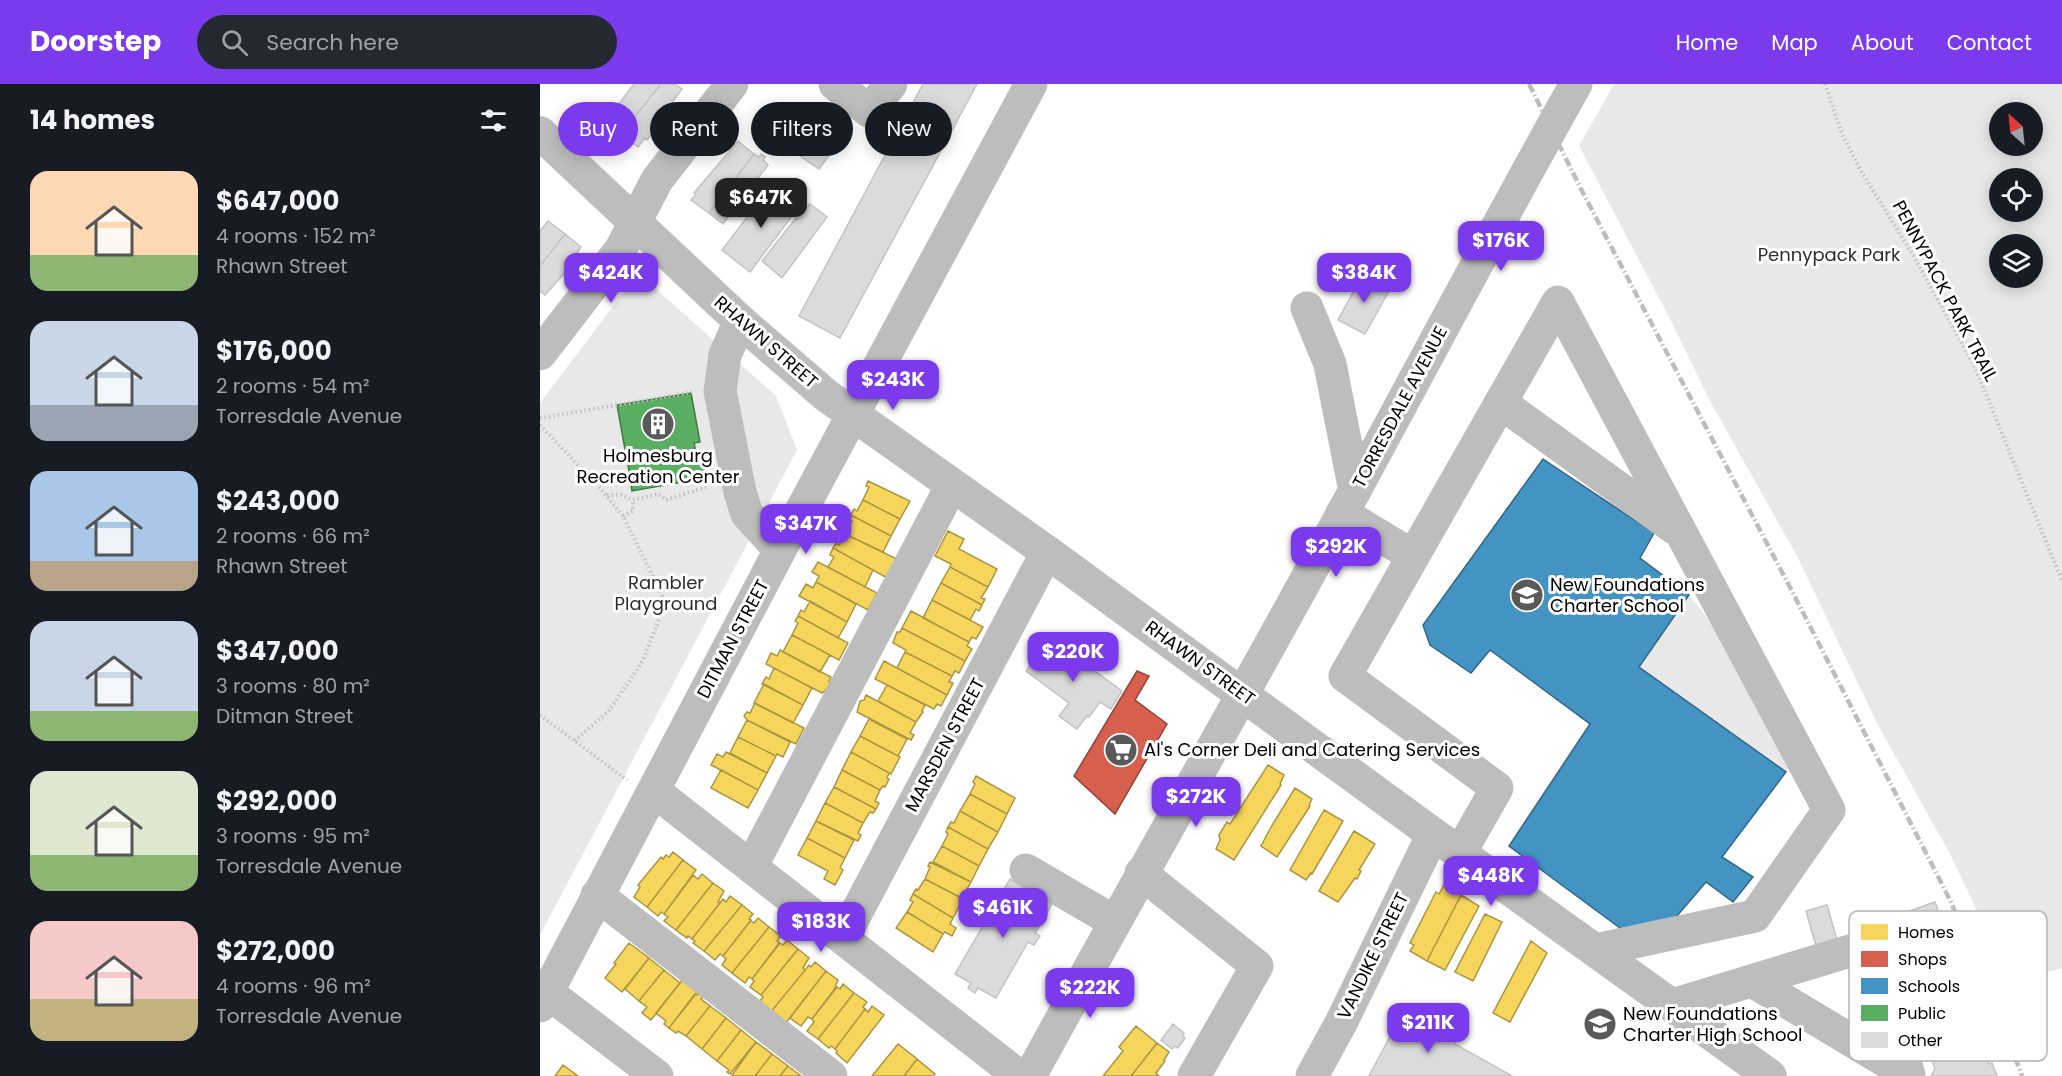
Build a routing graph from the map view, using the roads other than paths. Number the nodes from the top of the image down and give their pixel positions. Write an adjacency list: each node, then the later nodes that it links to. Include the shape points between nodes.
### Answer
1 (732, 84): 7 (street, via 657,180)
2 (835, 84): 3 (street, via 869,111)
3 (891, 84)
4 (1031, 84): 12 (street, DITMAN STREET)
5 (1576, 84): 14 (street, TORRESDALE AVENUE)
6 (540, 133): 7 (street, RHAWN STREET)
7 (636, 223): 9 (street, RHAWN STREET); 10 (street, via 621,249)
8 (1307, 308): 14 (street, via 1330,364)
9 (740, 321): 12 (street, RHAWN STREET); 16 (street, via 725,356 720,392 747,514)
10 (540, 354)
11 (1501, 403): 15 (street); 15 (street, via 1558,302); 18 (street)
12 (852, 415): 13 (street, RHAWN STREET); 16 (street, DITMAN STREET)
13 (952, 485): 17 (street, RHAWN STREET); 23 (street)
14 (1348, 502): 18 (street); 19 (street, TORRESDALE AVENUE)
15 (1681, 533): 29 (street, via 1829,810 1755,916)
16 (780, 550): 20 (street, DITMAN STREET)
17 (1047, 552): 19 (street, RHAWN STREET); 28 (street, MARSDEN STREET)
18 (1413, 556): 22 (street, via 1345,676 1497,788)
19 (1242, 694): 21 (street, RHAWN STREET); 25 (street, TORRESDALE AVENUE)
20 (640, 786): 23 (street); 26 (street, DITMAN STREET)
21 (1433, 834): 22 (street, RHAWN STREET); 42 (street, VANDIKE STREET)
22 (1460, 853): 29 (street, RHAWN STREET)
23 (751, 867): 28 (street)
24 (1026, 870): 27 (street)
25 (1141, 873): 27 (street, TORRESDALE AVENUE); 41 (street, via 1257,966)
26 (597, 895): 32 (street, DITMAN STREET); 38 (street)
27 (1115, 922): 40 (street, TORRESDALE AVENUE)
28 (843, 938): 39 (street)
29 (1596, 951): 33 (street, RHAWN STREET)
30 (1849, 951): 31 (street)
31 (1752, 981): 33 (street); 34 (street)
32 (543, 999): 37 (street)
33 (1672, 1005): 43 (street, RHAWN STREET)
34 (1849, 1039)
35 (1885, 1061): 36 (street, via 1909,1075)
36 (1905, 1061)
37 (657, 1076)
38 (831, 1076)
39 (1019, 1076)
40 (1030, 1076)
41 (1194, 1076)
42 (1312, 1076)
43 (1770, 1076)

